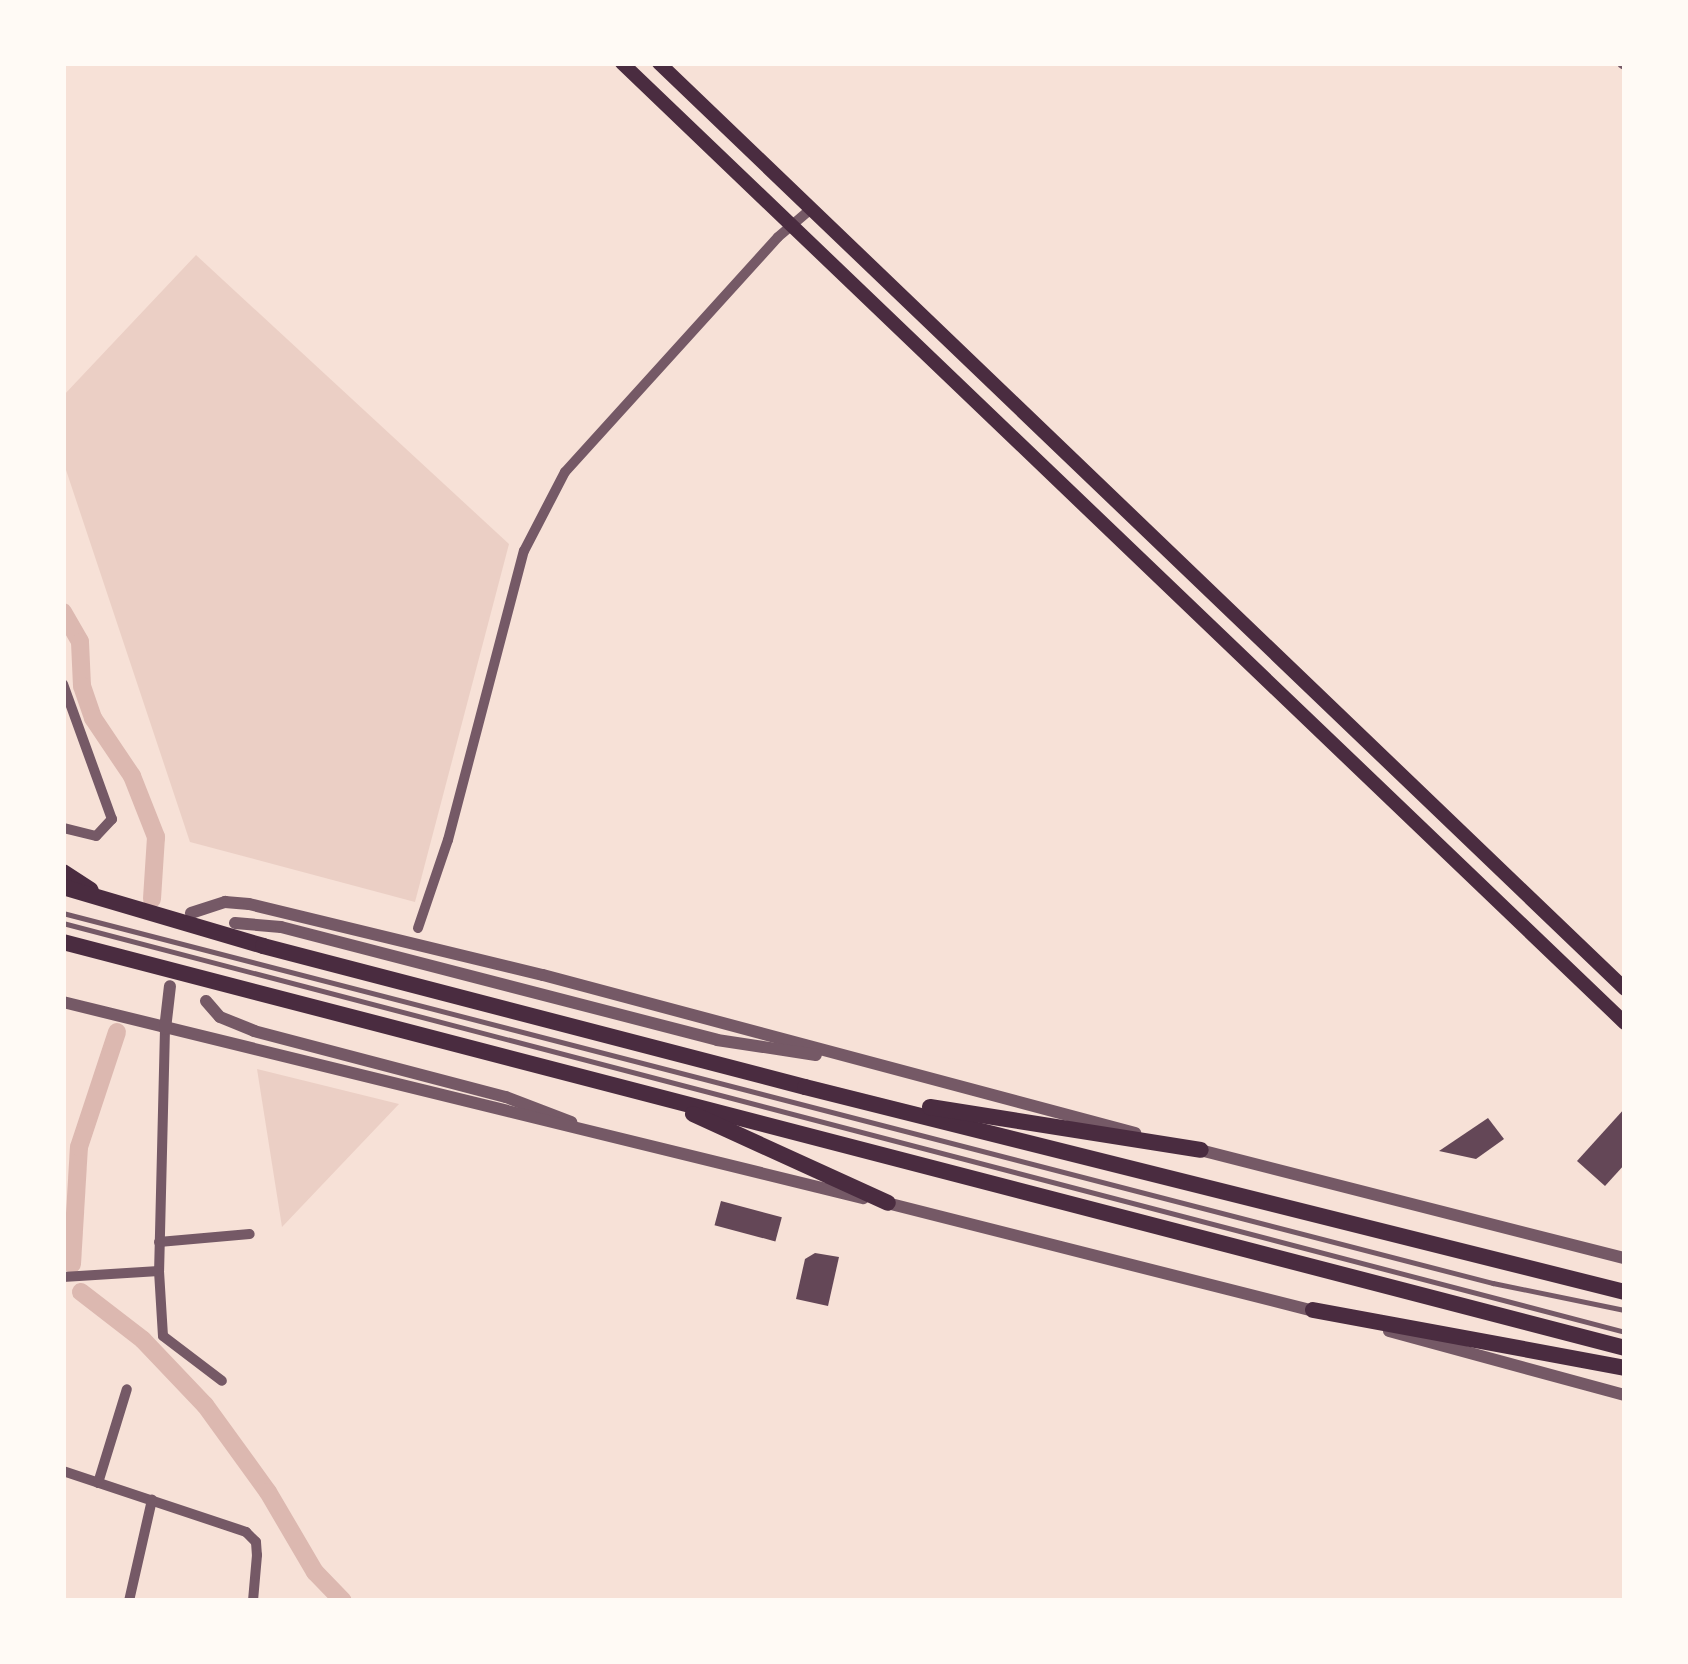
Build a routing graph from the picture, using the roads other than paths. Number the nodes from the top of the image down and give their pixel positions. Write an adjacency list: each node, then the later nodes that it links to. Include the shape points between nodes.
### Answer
1 (622, 63): 4 (main road)
2 (659, 63): 3 (main road)
3 (811, 209): 4 (street); 17 (main road)
4 (792, 225): 14 (street, via 565,472 524,550); 20 (main road)
5 (63, 684): 6 (street, via 112,819 96,836)
6 (63, 828)
7 (63, 872): 9 (highway)
8 (63, 887): 9 (highway)
9 (112, 903): 23 (highway)
10 (63, 913): 35 (lane, via 1492,1283)
11 (191, 914): 22 (street, via 225,902 249,904)
12 (63, 923): 36 (lane)
13 (235, 923): 22 (street, via 280,927 717,1040)
14 (418, 928)
15 (63, 942): 24 (highway)
16 (170, 986): 21 (street)
17 (1625, 989)
18 (206, 1001): 25 (street, via 220,1017 254,1031 506,1097)
19 (63, 1002): 21 (street)
20 (1625, 1023)
21 (165, 1029): 25 (street); 29 (street)
22 (876, 1064): 26 (street)
23 (805, 1087): 26 (highway); 33 (highway)
24 (654, 1096): 27 (highway); 37 (highway)
25 (616, 1140): 27 (street)
26 (1201, 1150): 30 (street)
27 (888, 1203): 34 (street)
28 (250, 1234): 29 (street)
29 (159, 1242): 31 (street)
30 (1625, 1258)
31 (159, 1270): 32 (street); 39 (street, via 163,1336)
32 (63, 1277)
33 (1625, 1292)
34 (1313, 1310): 38 (highway); 41 (street)
35 (1625, 1310)
36 (1625, 1331)
37 (1625, 1348)
38 (1625, 1367)
39 (222, 1382)
40 (127, 1389): 43 (street)
41 (1625, 1395)
42 (63, 1471): 43 (street)
43 (98, 1483): 44 (street)
44 (152, 1500): 45 (street); 46 (street, via 246,1532 256,1542)
45 (129, 1601)
46 (253, 1601)

